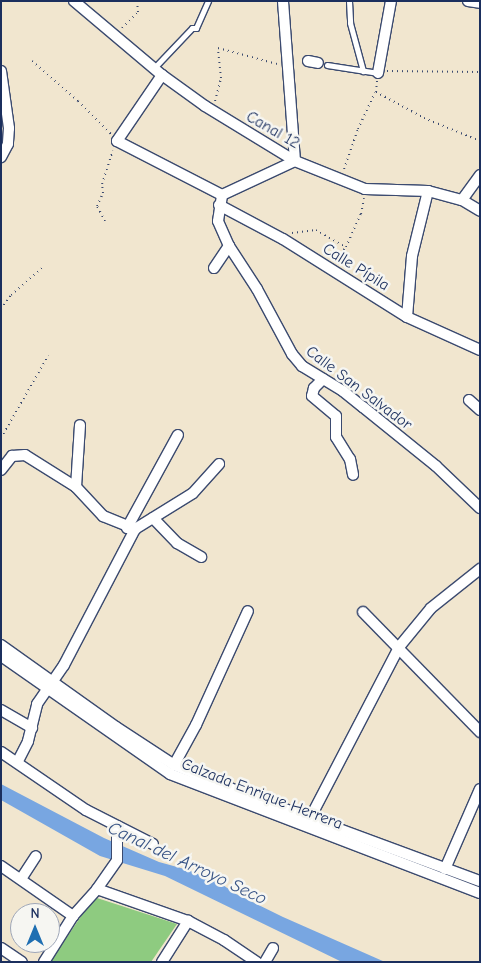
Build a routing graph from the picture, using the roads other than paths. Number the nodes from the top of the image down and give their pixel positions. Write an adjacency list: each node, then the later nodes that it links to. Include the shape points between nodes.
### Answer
1 (74, 1): 13 (street, Canal 12)
2 (208, 1): 13 (lane, via 196,28 192,28)
3 (283, 1): 8 (street)
4 (348, 1): 12 (lane, via 350,23)
5 (391, 1): 14 (street)
6 (468, 1): 7 (street)
7 (480, 3)
8 (286, 50): 9 (lane); 16 (street)
9 (297, 56)
10 (318, 63): 12 (lane)
11 (1, 71): 15 (street, via 8,108 8,144)
12 (363, 71): 14 (lane)
13 (158, 72): 16 (street, Canal 12, via 243,131); 19 (street, Calle Pípila, via 117,141)
14 (378, 73)
15 (1, 157)
16 (295, 161): 18 (street, Canal 12, via 365,189); 19 (street)
17 (480, 175): 20 (street)
18 (428, 191): 20 (street, Canal 12); 24 (street, via 412,256)
19 (221, 200): 22 (street, Calle San Salvador, via 218,221); 24 (street, Calle Pípila)
20 (462, 200): 21 (street, Canal 12)
21 (480, 211)
22 (229, 246): 23 (street); 26 (street, Calle San Salvador, via 257,289 292,354 302,366)
23 (214, 268)
24 (407, 317): 25 (street, Calle Pípila)
25 (480, 350)
26 (323, 379): 33 (street, via 314,388 312,396 336,416 336,437 347,453); 35 (street, Calle San Salvador, via 343,391 436,466)
27 (469, 400): 28 (street)
28 (480, 410)
29 (80, 425): 34 (street)
30 (178, 435): 37 (street)
31 (219, 464): 36 (street, via 194,493)
32 (1, 470): 34 (street, via 12,456 25,455)
33 (353, 475)
34 (76, 487): 37 (street, via 103,516)
35 (480, 508)
36 (153, 518): 37 (street); 38 (street, via 176,543)
37 (131, 529): 45 (street, via 64,665)
38 (201, 557)
39 (480, 568): 43 (street, via 432,608)
40 (248, 610): 51 (street, via 196,725)
41 (363, 612): 43 (street)
42 (1, 645): 45 (street, Calzada Enrique Herrera)
43 (399, 647): 48 (street); 53 (street)
44 (1, 656): 45 (street, Calzada Enrique Herrera)
45 (50, 685): 47 (street, via 37,704); 51 (street, Calzada Enrique Herrera); 53 (street, Calzada Enrique Herrera, via 170,774)
46 (1, 710): 47 (street)
47 (32, 728): 50 (street)
48 (480, 732)
49 (1, 752): 50 (street)
50 (18, 761): 54 (street, via 66,798)
51 (174, 764): 53 (street, Calzada Enrique Herrera)
52 (480, 789): 58 (street)
53 (308, 823): 58 (street, Calzada Enrique Herrera); 62 (street, Calzada Enrique Herrera)
54 (118, 831): 55 (street); 61 (street, via 117,860)
55 (153, 844)
56 (36, 856): 59 (street)
57 (1, 866): 59 (street)
58 (445, 869): 60 (street, Calzada Enrique Herrera)
59 (21, 879): 63 (street)
60 (480, 881)
61 (97, 889): 63 (street); 64 (street)
62 (480, 893)
63 (73, 916): 68 (street)
64 (188, 921): 69 (street); 70 (street)
65 (1, 948): 67 (street)
66 (273, 948): 71 (street)
67 (22, 962)
68 (44, 962)
69 (162, 962)
70 (257, 962)
71 (265, 962)

